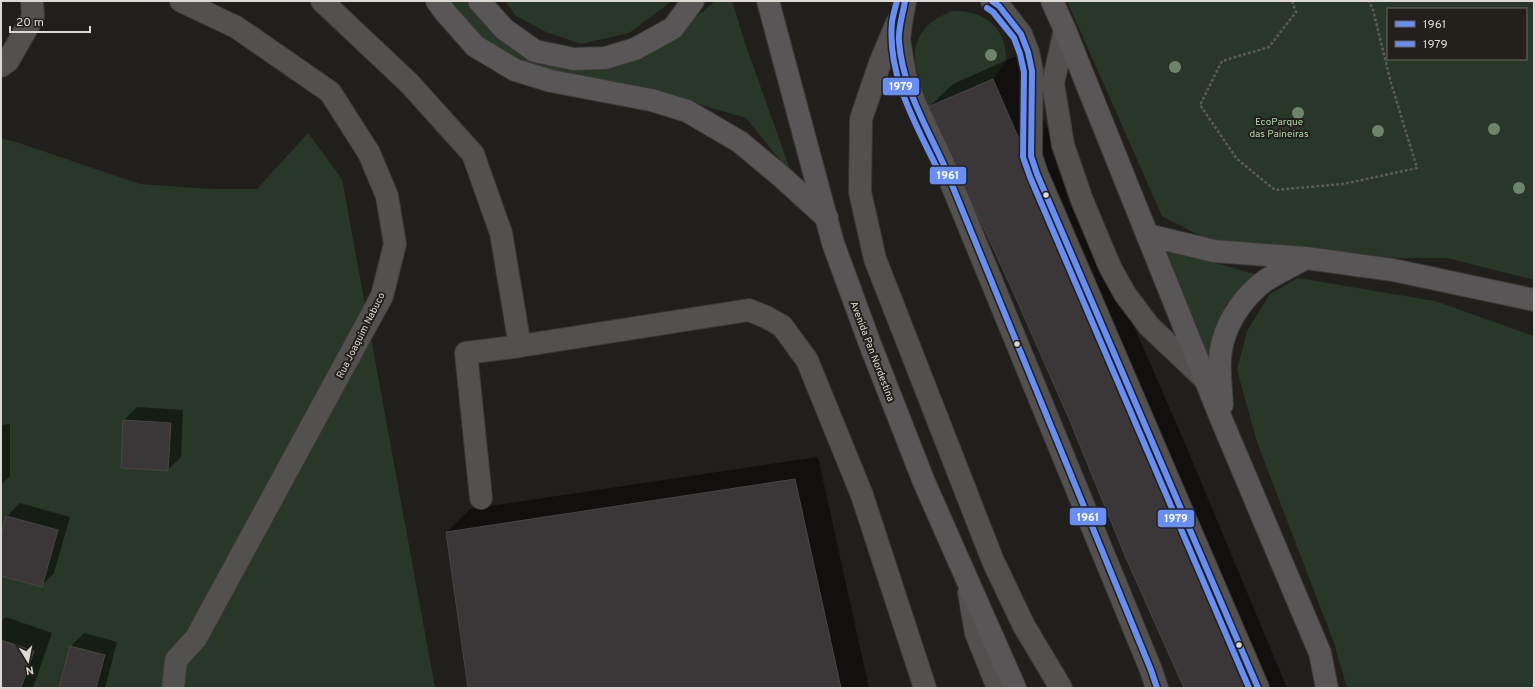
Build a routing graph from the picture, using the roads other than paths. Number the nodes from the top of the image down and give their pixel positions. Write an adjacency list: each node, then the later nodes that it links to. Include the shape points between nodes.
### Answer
1 (32, 1): 12 (street, via 33,17 8,61)
2 (181, 1): 24 (street, Rua Joaquim Nabuco, via 236,27 330,92 369,153 387,196 395,244 382,296 196,638 176,660)
3 (322, 1): 19 (street, via 409,83 473,154 501,233)
4 (437, 1): 13 (highway, via 475,46 515,70 551,81 651,100 687,111 740,142)
5 (479, 1): 6 (highway, via 504,29 535,51 574,59 605,58 635,49 673,28)
6 (693, 1)
7 (768, 1): 13 (highway, Avenida Pan Nordestina)
8 (992, 1): 30 (street, via 1021,34 1028,52 1032,71 1031,156 1037,174)
9 (1052, 1): 11 (highway)
10 (905, 2): 28 (street, via 861,119 860,192 875,259 993,561 1024,626); 29 (street, via 899,40 905,75 915,104 995,286)
11 (1065, 30): 14 (highway); 20 (street, via 1053,83 1063,145 1082,200 1110,267 1125,294 1149,326)
12 (1, 66)
13 (827, 218): 23 (highway, Avenida Pan Nordestina, via 833,243 870,344 924,482)
14 (1147, 235): 15 (highway, via 1214,251); 20 (highway)
15 (1306, 258): 16 (highway, via 1393,270); 21 (highway, via 1265,280 1239,307 1230,322 1222,342 1220,363)
16 (1483, 290): 17 (highway); 18 (highway)
17 (1534, 300)
18 (1534, 307)
19 (520, 346): 22 (street, via 466,354); 25 (street, via 749,310 782,326 807,360 862,495)
20 (1207, 382): 21 (highway)
21 (1222, 421): 31 (highway, via 1320,653)
22 (482, 498)
23 (965, 575): 26 (street, via 976,633); 27 (highway, Avenida Pan Nordestina)
24 (173, 688)
25 (925, 688)
26 (998, 688)
27 (1015, 688)
28 (1061, 688)
29 (1157, 688)
30 (1258, 688)
31 (1327, 688)

